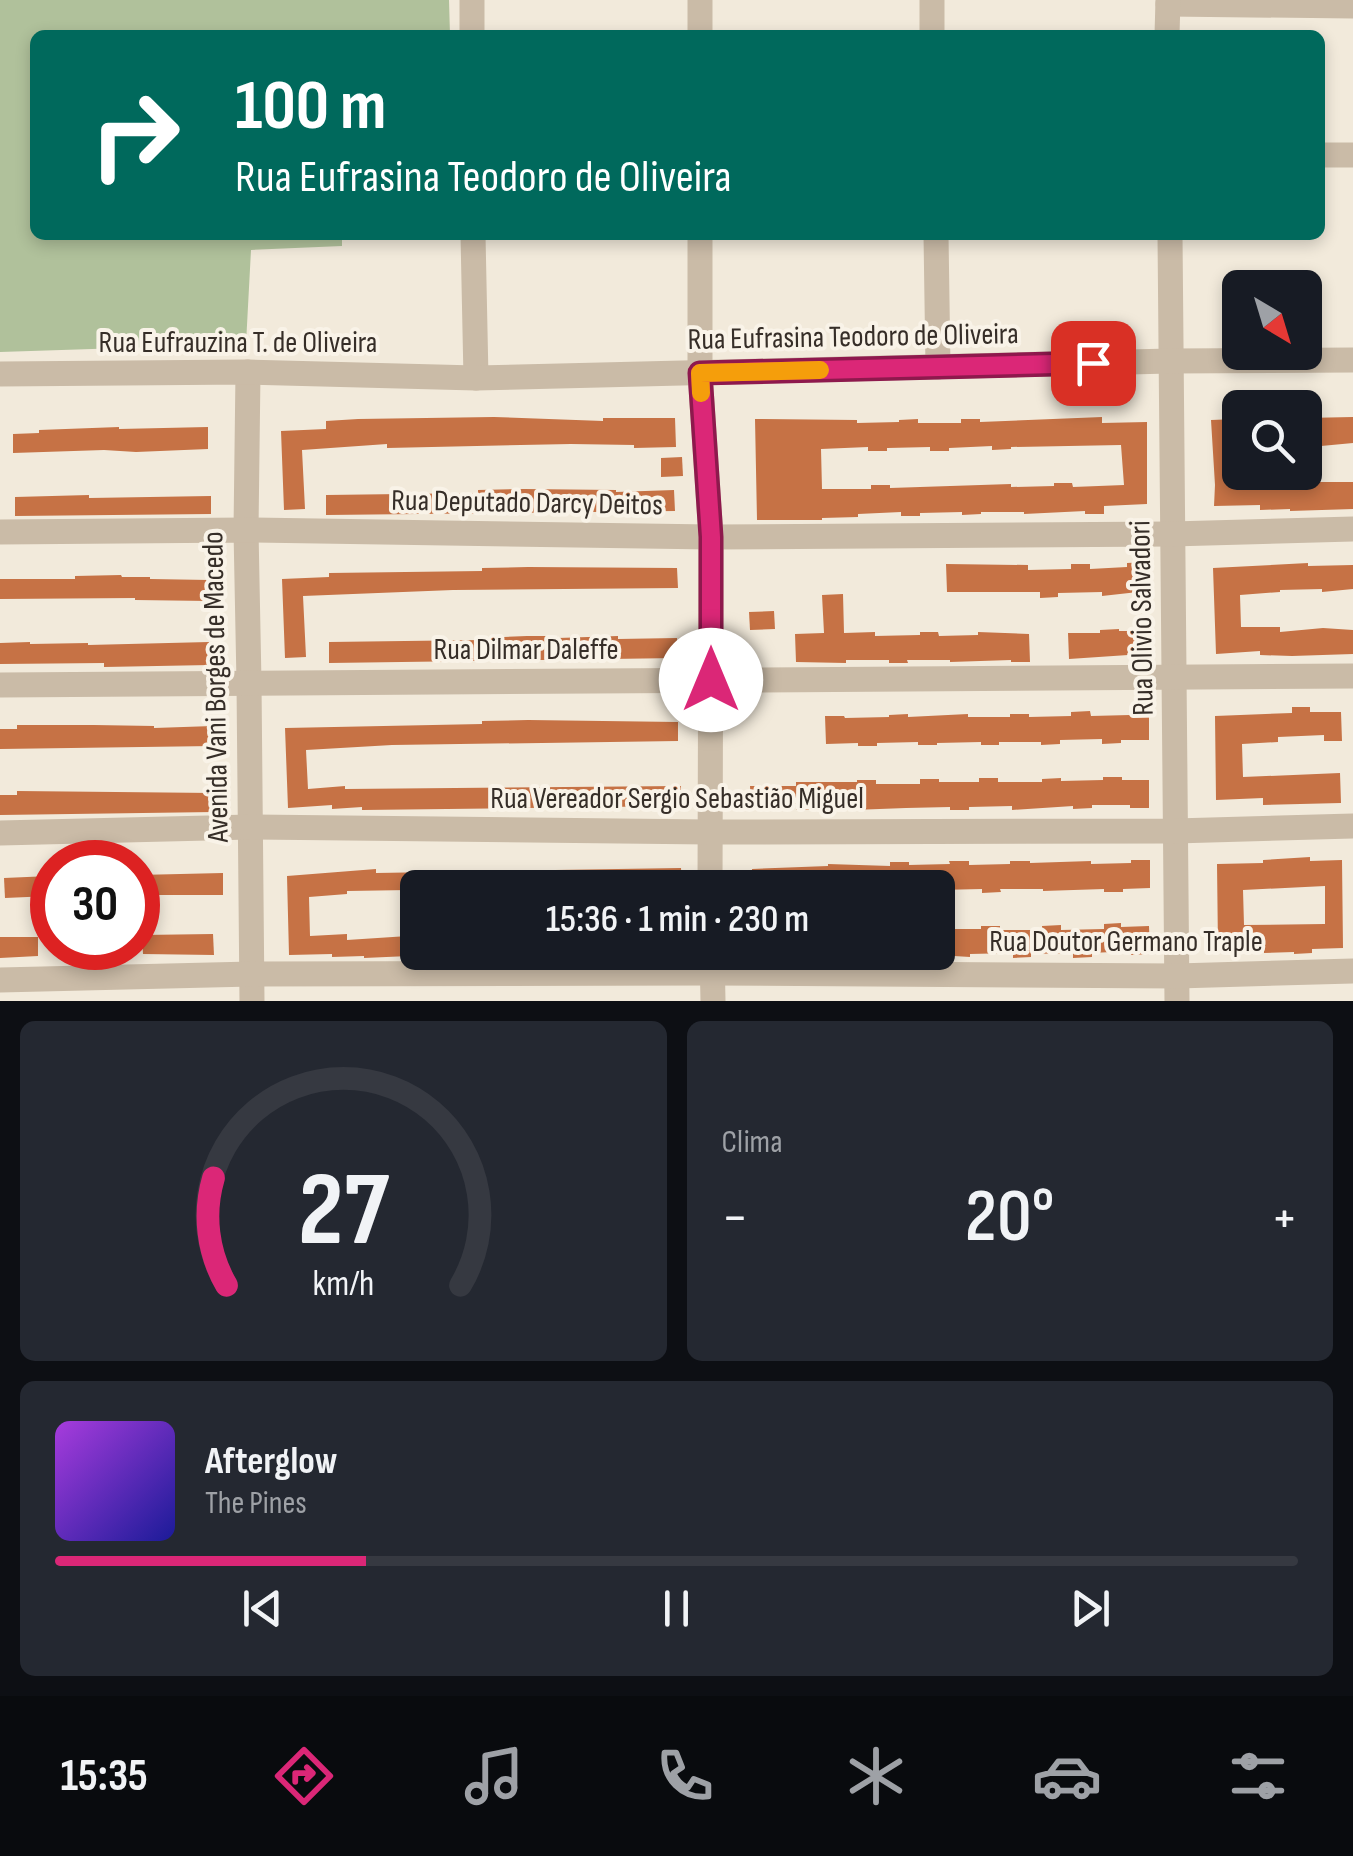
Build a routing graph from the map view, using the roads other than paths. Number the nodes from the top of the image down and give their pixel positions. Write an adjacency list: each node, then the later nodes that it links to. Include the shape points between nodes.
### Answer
1 (472, 0): 6 (street)
2 (700, 0): 7 (street)
3 (932, 0): 8 (street)
4 (1168, 2): 5 (street); 9 (street)
5 (1353, 6)
6 (472, 30)
7 (700, 30)
8 (932, 30)
9 (1167, 30)
10 (1353, 154): 11 (street)
11 (1325, 155)
12 (473, 240): 22 (street)
13 (700, 240): 20 (street)
14 (936, 240): 18 (street)
15 (1170, 240): 17 (street, Rua Olivio Salvadori)
16 (1353, 360): 17 (street, Rua Eufrasina Teodoro de Oliveira)
17 (1170, 361): 18 (street, Rua Eufrasina Teodoro de Oliveira); 26 (street, Rua Olivio Salvadori)
18 (938, 367): 20 (street, Rua Eufrasina Teodoro de Oliveira)
19 (248, 372): 21 (street, Rua Eufrauzina T. de Oliveira); 22 (street, Rua Eufrauzina T. de Oliveira); 24 (street, Avenida Vani Borges de Macedo)
20 (700, 373): 22 (street, Rua Eufrasina Teodoro de Oliveira); 27 (street)
21 (0, 374)
22 (476, 378)
23 (1353, 529): 26 (street, Rua Deputado Darcy Deitos)
24 (246, 530): 25 (street, Rua Deputado Darcy Deitos); 27 (street, Rua Deputado Darcy Deitos); 32 (street, Avenida Vani Borges de Macedo)
25 (0, 532)
26 (1172, 534): 27 (street, Rua Deputado Darcy Deitos); 29 (street, Rua Olivio Salvadori)
27 (711, 537): 30 (street)
28 (1353, 676): 29 (street, Rua Dilmar Daleffe)
29 (1174, 678): 30 (street, Rua Dilmar Daleffe); 35 (street, Rua Olivio Salvadori)
30 (711, 680): 32 (street, Rua Dilmar Daleffe); 36 (street)
31 (0, 684): 32 (street, Rua Dilmar Daleffe)
32 (250, 684): 34 (street, Avenida Vani Borges de Macedo)
33 (1353, 826): 35 (street, Rua Vereador Sergio Sebastião Miguel)
34 (250, 827): 36 (street, Rua Vereador Sergio Sebastião Miguel); 37 (street, Rua Vereador Sergio Sebastião Miguel); 43 (street, Avenida Vani Borges de Macedo)
35 (1175, 831): 36 (street, Rua Vereador Sergio Sebastião Miguel); 45 (street, Rua Olivio Salvadori)
36 (709, 832): 38 (street)
37 (0, 834)
38 (710, 870)
39 (405, 970): 43 (street, Rua Doutor Germano Traple)
40 (712, 970): 47 (street)
41 (850, 970): 45 (street, Rua Doutor Germano Traple)
42 (1353, 971): 45 (street, Rua Doutor Germano Traple)
43 (252, 974): 44 (street, Rua Doutor Germano Traple); 46 (street, Avenida Vani Borges de Macedo)
44 (0, 980)
45 (1177, 989)
46 (252, 1001)
47 (713, 1001)

